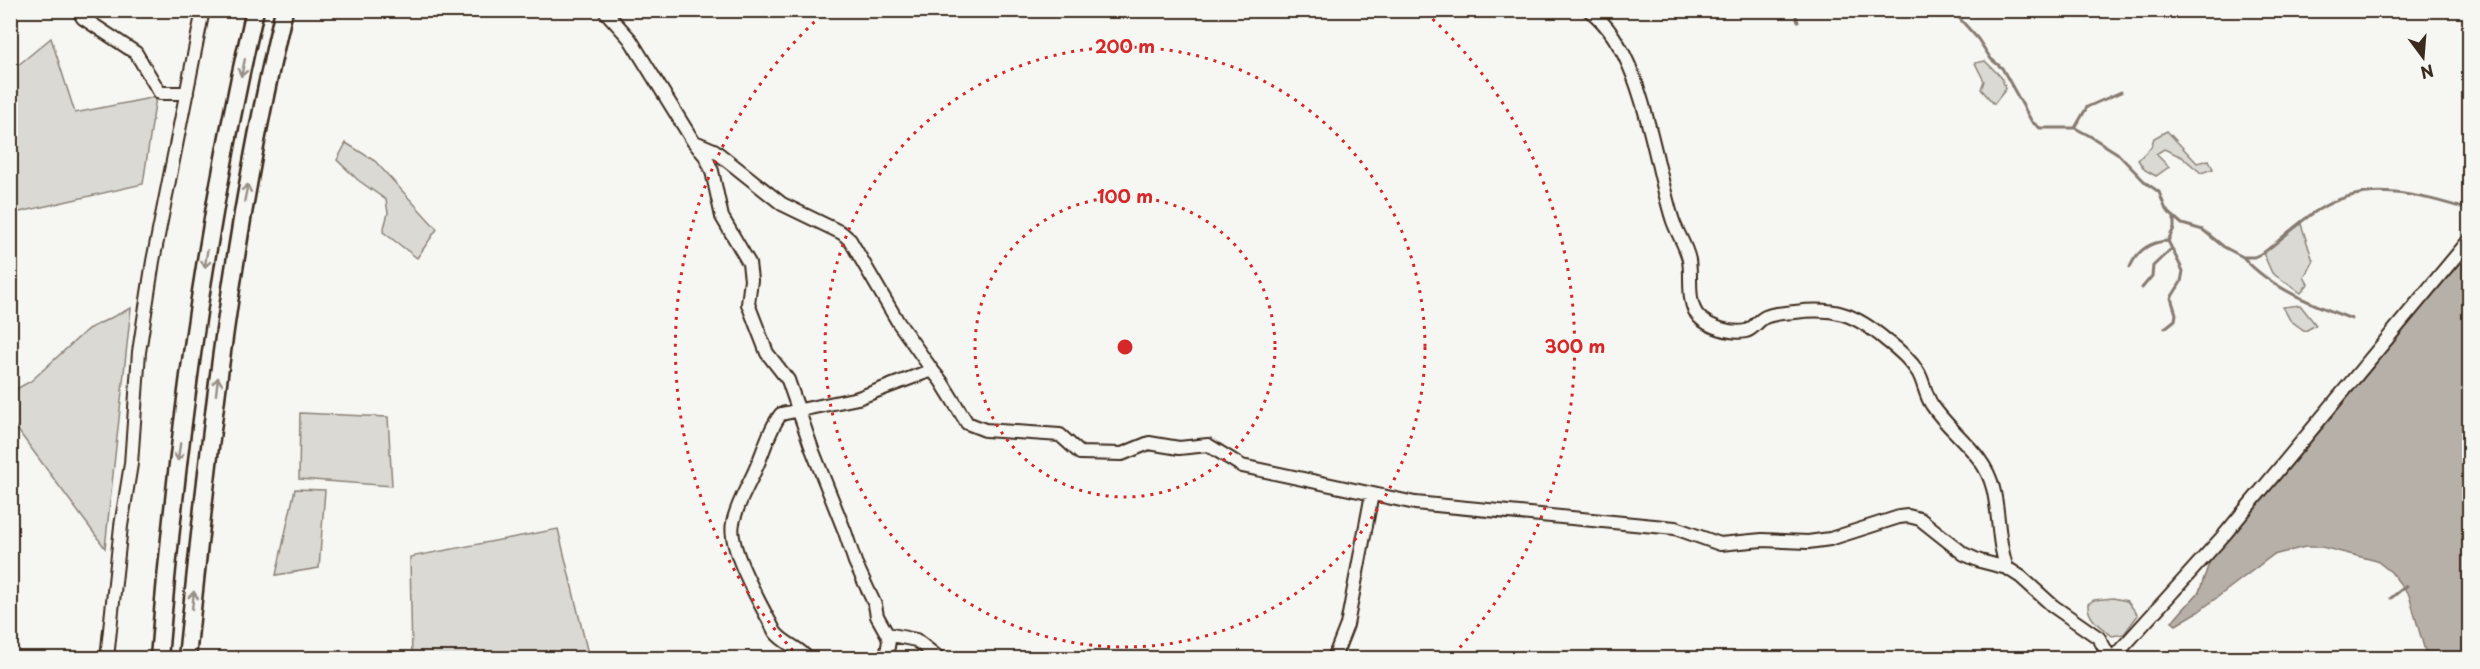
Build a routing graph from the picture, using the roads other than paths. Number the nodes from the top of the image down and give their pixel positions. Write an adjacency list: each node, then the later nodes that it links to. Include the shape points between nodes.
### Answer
1 (78, 10): 7 (street, via 83,18 136,52 160,93)
2 (203, 10): 7 (street)
3 (255, 10): 16 (highway, one-way to 16, via 219,179 194,333 171,506)
4 (284, 10): 17 (highway, one-way to 4, via 222,345 244,204)
5 (604, 10): 8 (street, via 630,39)
6 (1589, 10): 13 (street, via 1614,39 1644,108 1672,220 1689,259 1690,290 1698,316 1728,331 1747,331 1766,316 1829,309 1846,313 1870,327 1907,357 1919,374 1931,405 1975,452 1986,471 1993,488)
7 (187, 93): 15 (street, via 139,352)
8 (693, 141): 10 (street, via 714,150 782,204 843,233); 11 (street, via 712,171 722,217 749,263 748,304 767,353 788,380)
9 (2469, 238): 22 (street, via 2224,534)
10 (932, 370): 11 (street, via 858,398); 12 (street, via 967,423 985,430 1060,435 1080,453 1122,454 1149,443 1179,448 1208,445 1242,466)
11 (798, 411): 14 (street, via 855,562); 18 (street, via 781,414 775,422 739,500 732,526 734,549 775,633)
12 (1372, 494): 13 (street, via 1445,506 1674,528 1720,544 1830,539 1908,516 1920,519 1964,554); 21 (street, via 1347,625)
13 (2007, 568): 22 (street, via 2100,638)
14 (887, 634): 19 (street); 20 (street, via 916,640)
15 (107, 658)
16 (159, 658)
17 (187, 658)
18 (807, 658)
19 (886, 658)
20 (939, 658)
21 (1334, 658)
22 (2112, 658)

